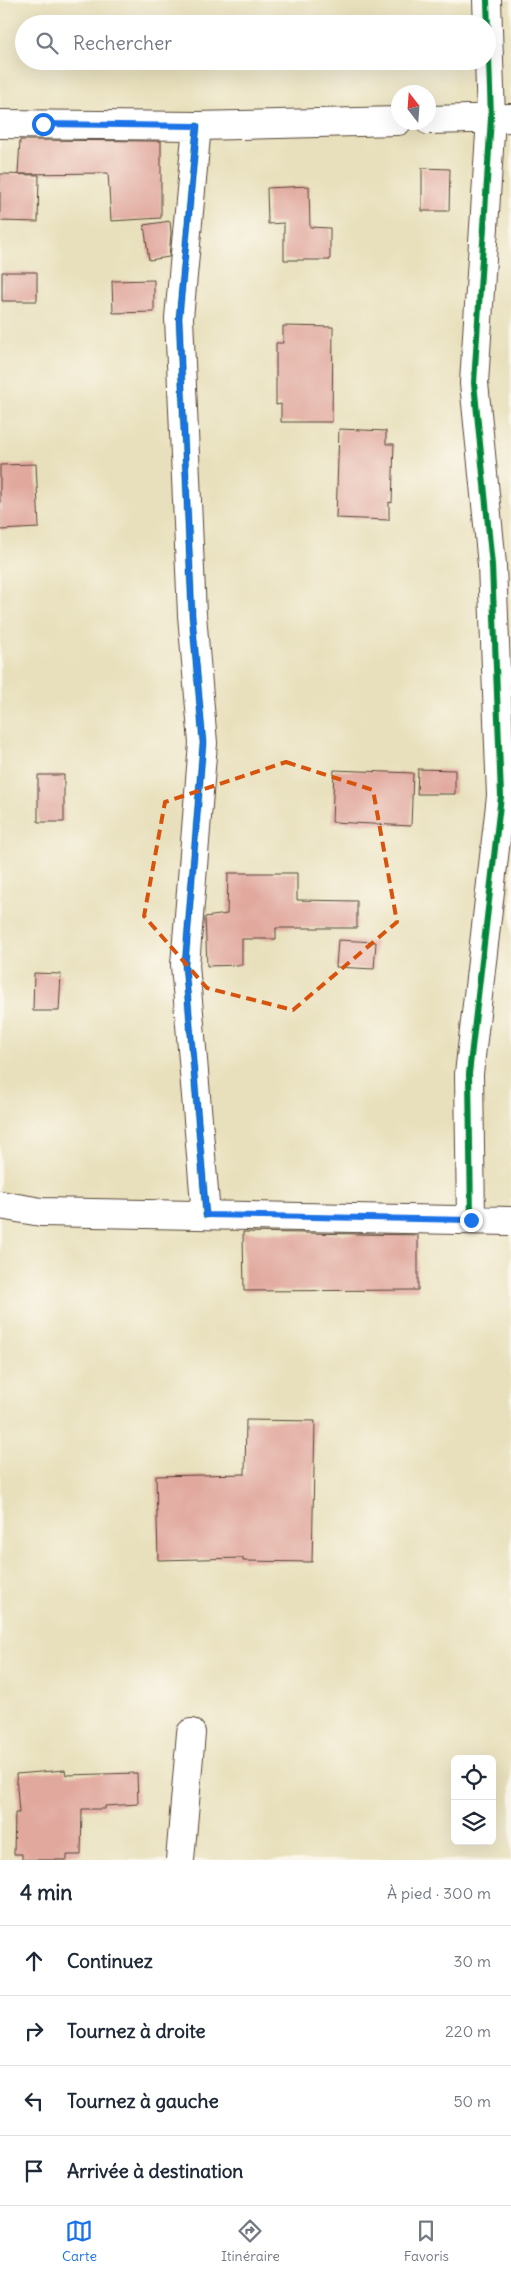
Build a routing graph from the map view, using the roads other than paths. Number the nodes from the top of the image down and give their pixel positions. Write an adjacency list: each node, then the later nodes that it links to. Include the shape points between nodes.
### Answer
1 (487, 0): 2 (street)
2 (489, 15)
3 (495, 70): 4 (street)
4 (501, 118): 5 (street); 11 (street, via 474,383 492,565 501,796 468,1074)
5 (436, 120)
6 (391, 121): 8 (street)
7 (0, 124): 8 (street)
8 (197, 126): 10 (street, via 179,318 192,615 203,743 185,965)
9 (0, 1205): 10 (street, via 41,1212)
10 (206, 1215): 11 (street)
11 (471, 1220): 12 (street)
12 (511, 1221)
13 (191, 1733): 14 (street)
14 (180, 1860)

